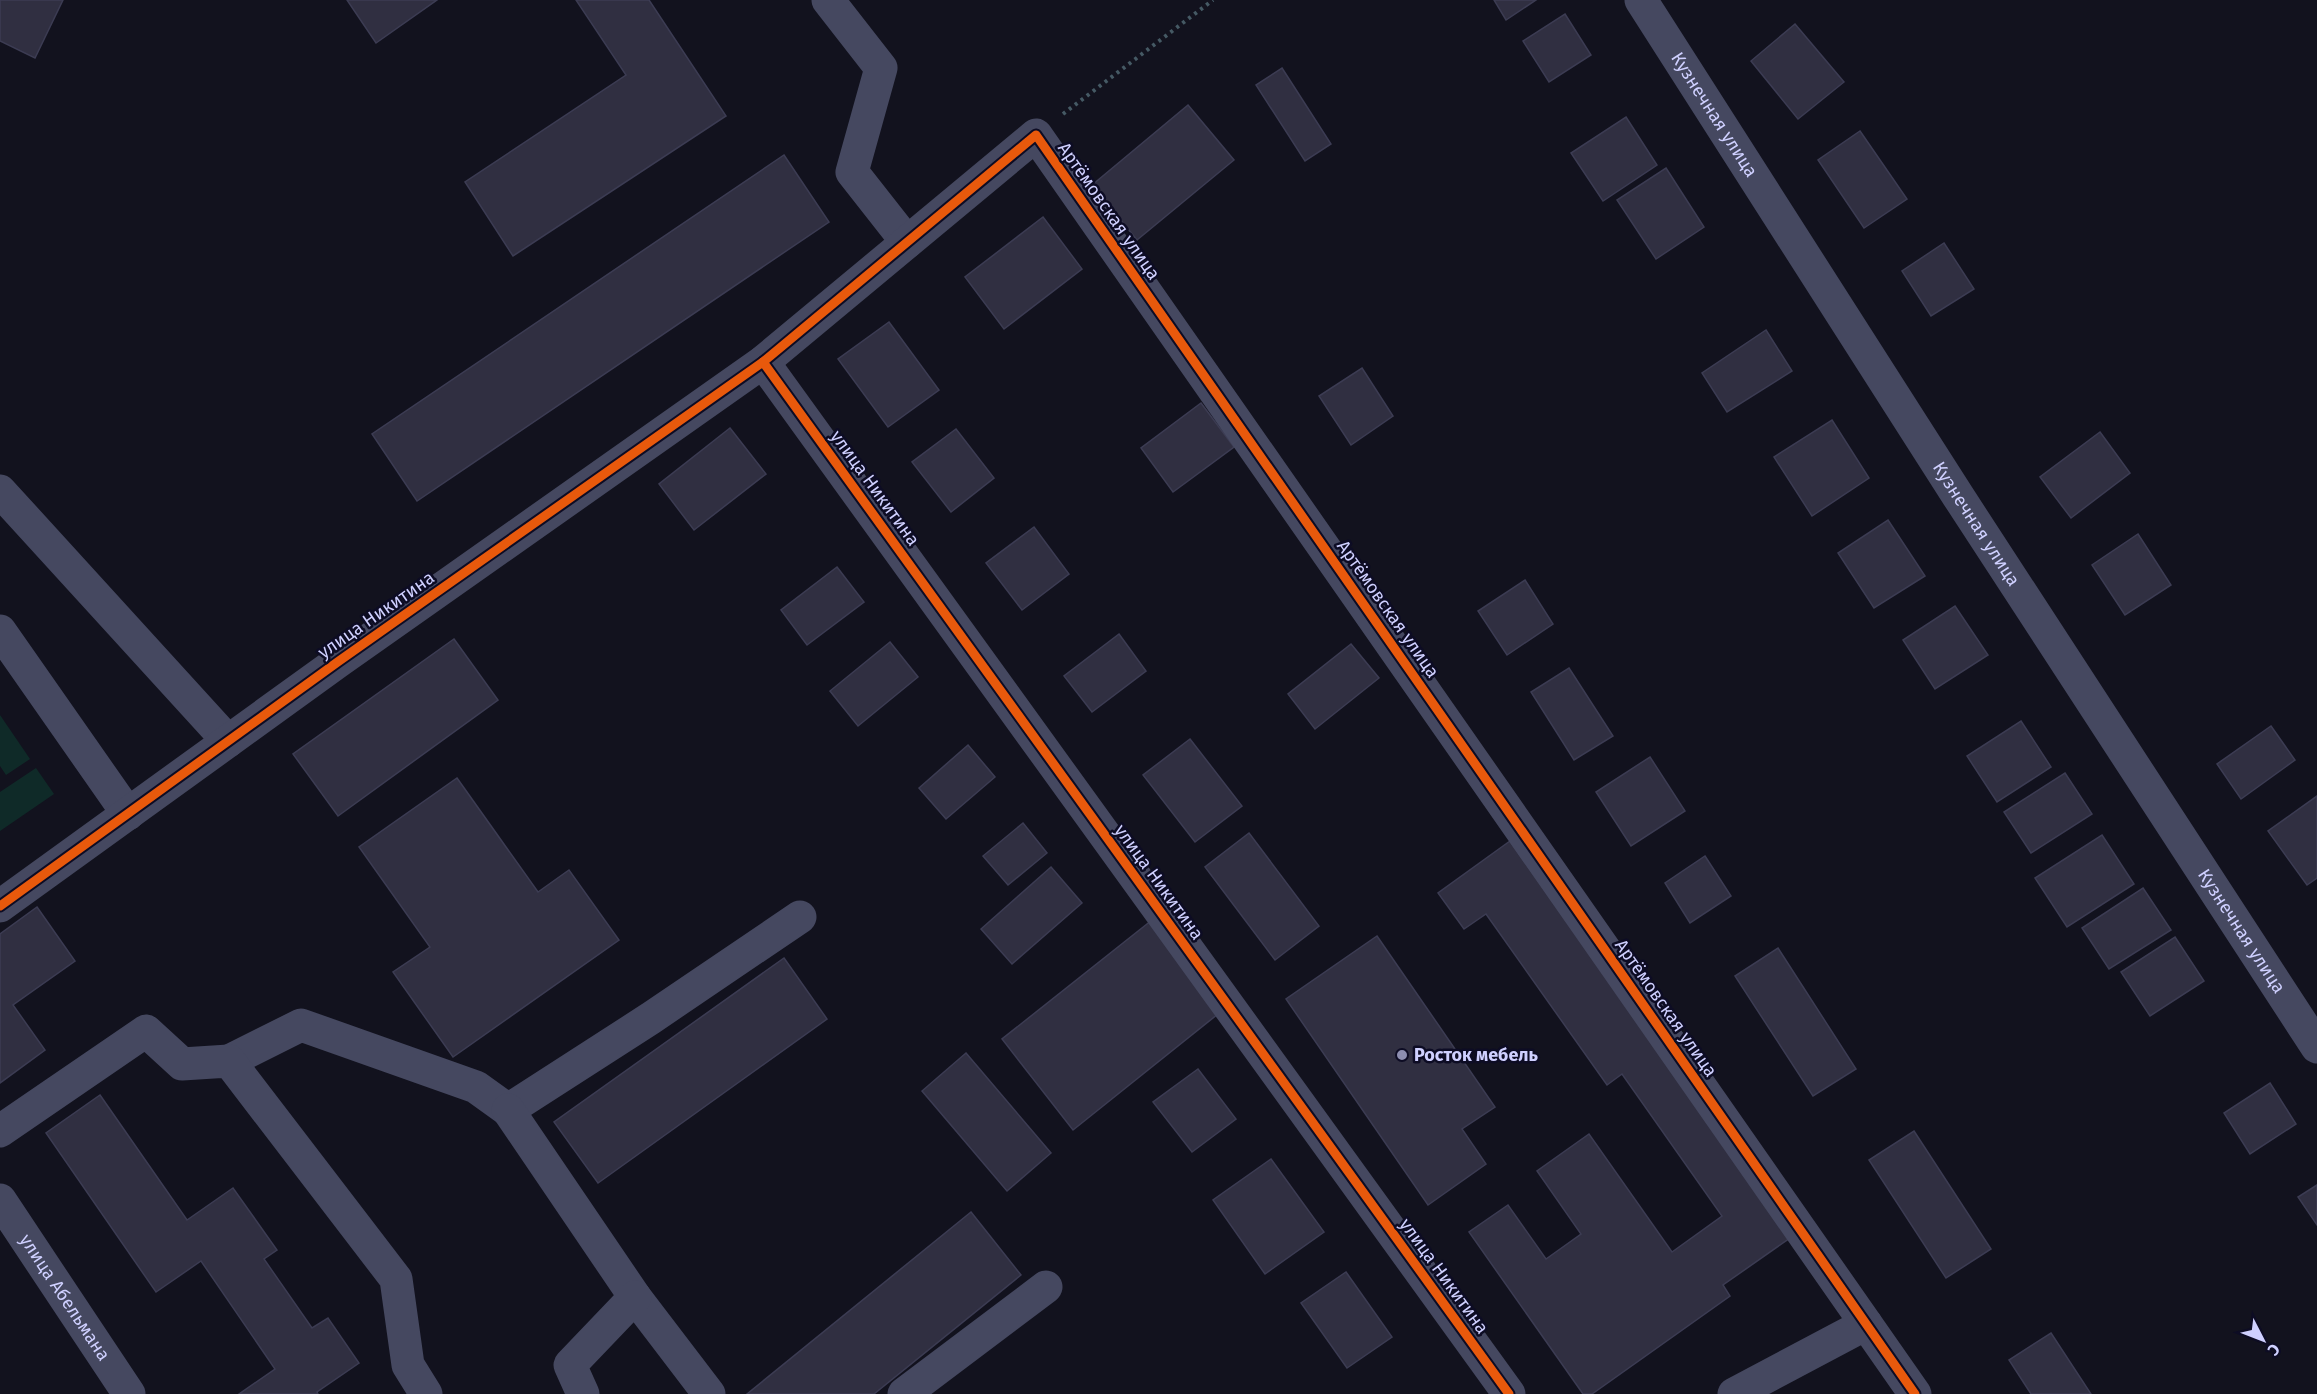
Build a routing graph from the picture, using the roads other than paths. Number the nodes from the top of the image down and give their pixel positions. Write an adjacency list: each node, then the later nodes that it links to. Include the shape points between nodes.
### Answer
1 (828, 0): 3 (street, via 882,68 852,172)
2 (1641, 0): 11 (street, Кузнечная улица)
3 (908, 242): 4 (street, Артёмовская улица); 18 (street, Артёмовская улица, via 1036,135)
4 (763, 362): 7 (street, улица Никитина); 24 (street, улица Никитина)
5 (0, 491): 7 (street)
6 (0, 631): 8 (street)
7 (228, 741): 8 (street, улица Никитина)
8 (128, 814): 9 (street, улица Никитина)
9 (0, 906)
10 (800, 917): 13 (street)
11 (2317, 1047)
12 (229, 1061): 13 (street, via 302,1025 476,1087); 14 (street, via 182,1064 146,1031); 20 (street, via 396,1279 408,1365)
13 (507, 1110): 17 (street)
14 (0, 1131)
15 (0, 1200): 19 (street, улица Абельмана)
16 (1046, 1287): 23 (street)
17 (635, 1297): 21 (street, via 570,1365); 22 (street)
18 (1866, 1323): 25 (street); 26 (street, Артёмовская улица)
19 (129, 1394)
20 (426, 1394)
21 (583, 1394)
22 (709, 1394)
23 (904, 1394)
24 (1509, 1394)
25 (1734, 1394)
26 (1915, 1394)

